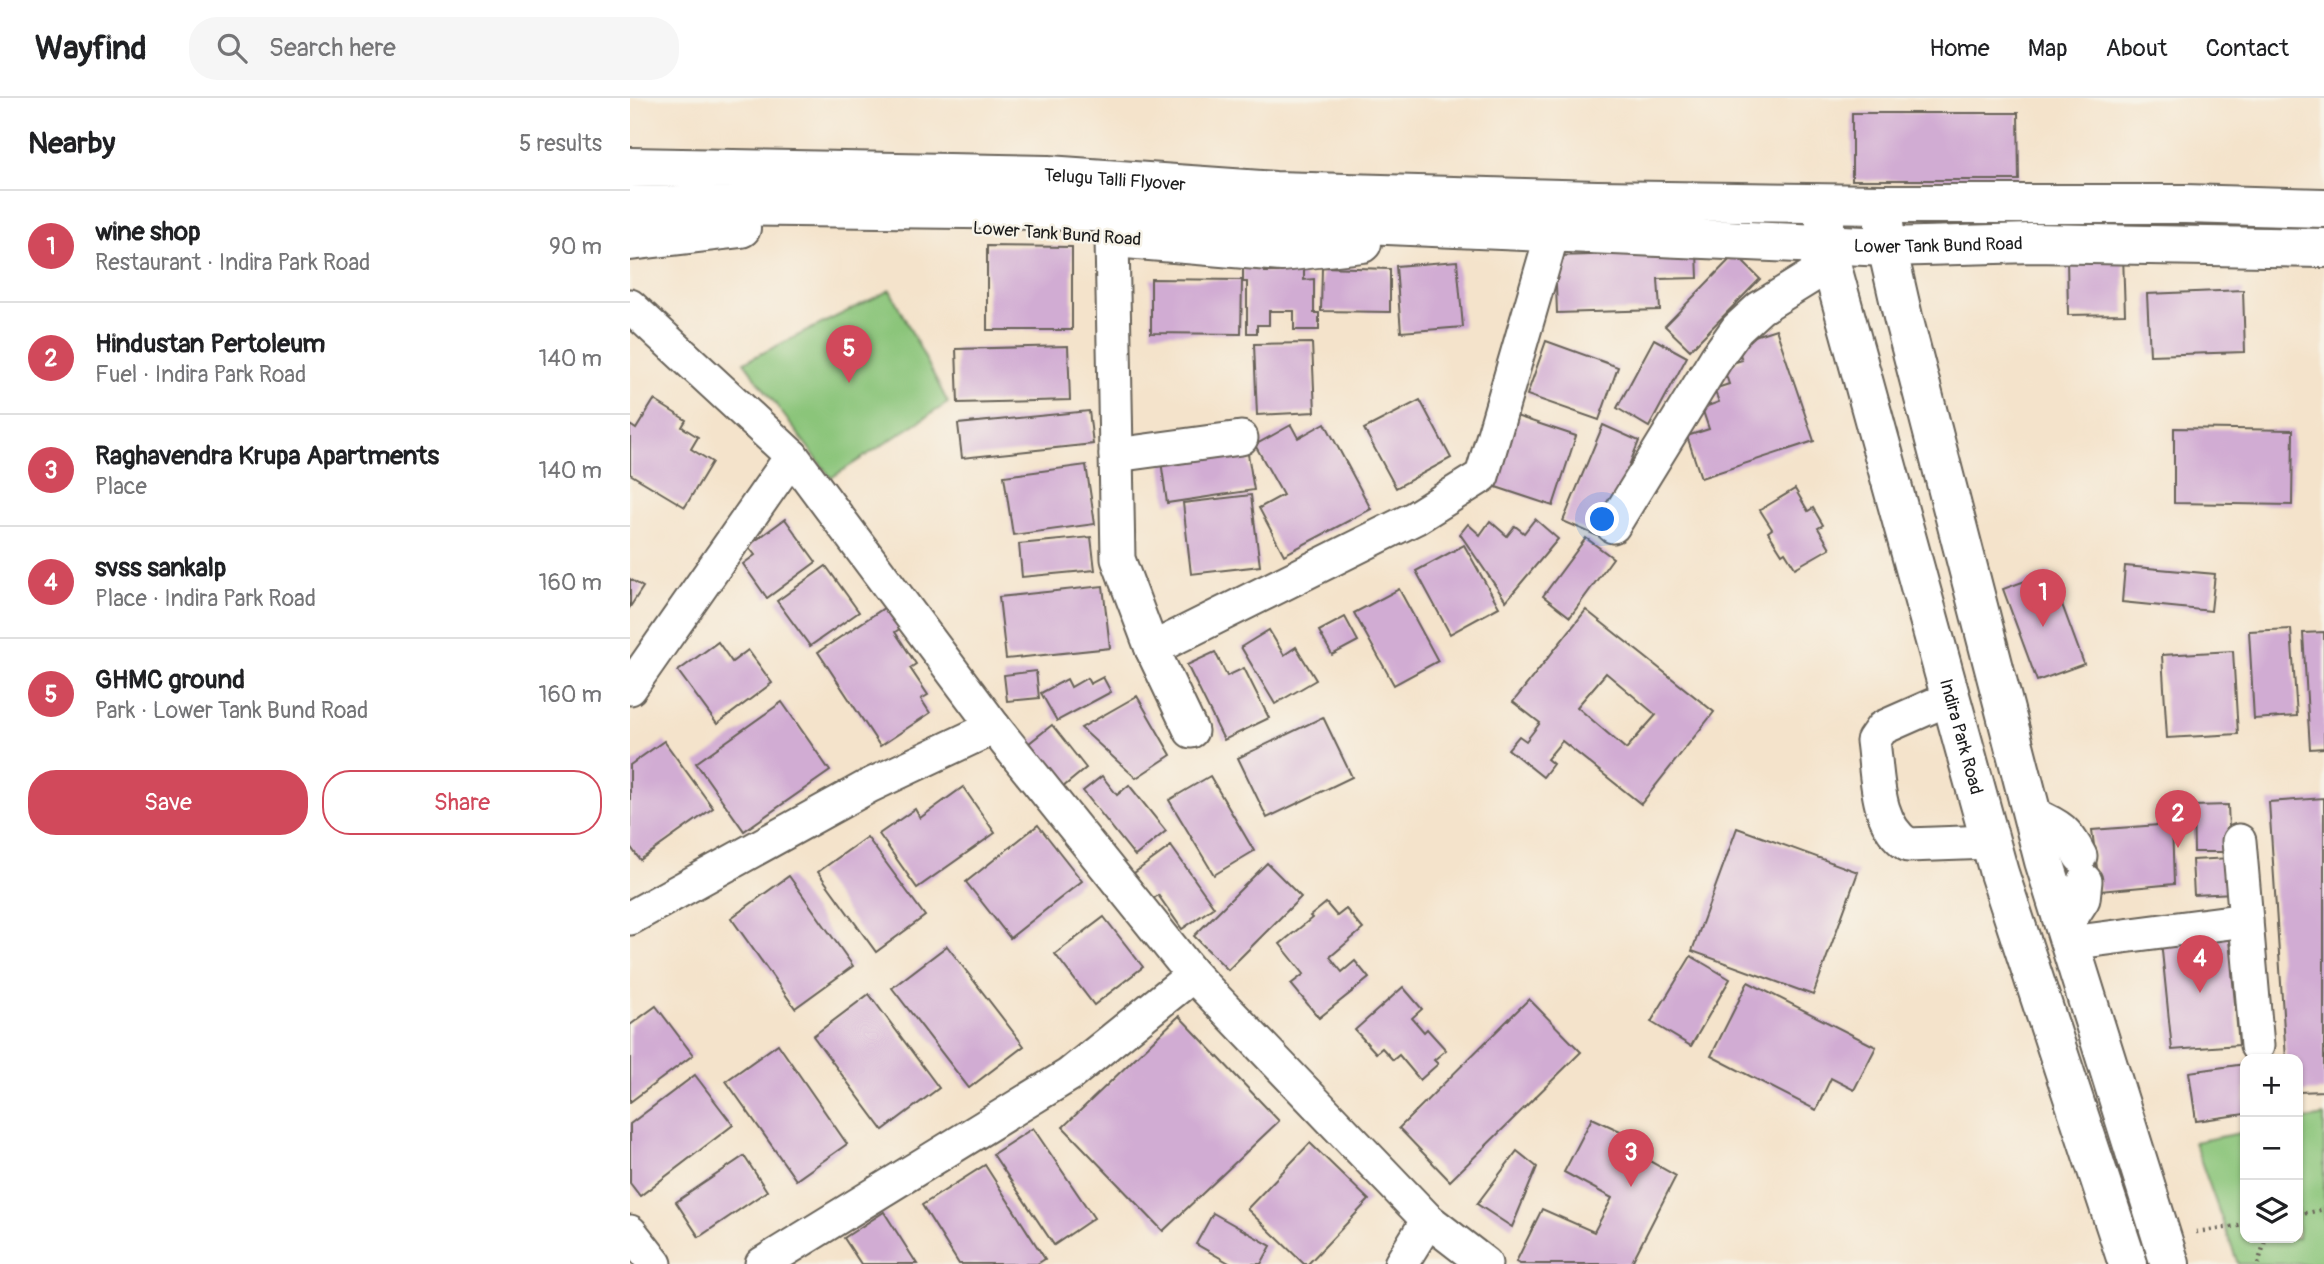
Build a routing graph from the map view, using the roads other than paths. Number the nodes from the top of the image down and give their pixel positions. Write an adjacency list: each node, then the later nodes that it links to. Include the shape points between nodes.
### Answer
1 (630, 167): 2 (main road, Telugu Talli Flyover, via 1048,175 1275,191)
2 (1825, 202): 3 (main road); 12 (main road, Indira Park Road)
3 (1882, 204): 5 (main road); 10 (main road)
4 (630, 205): 6 (main road, Telugu Talli Flyover, via 1046,210)
5 (2324, 208)
6 (1483, 229): 7 (main road, Telugu Talli Flyover); 8 (main road, Lower Tank Bund Road, via 1282,252)
7 (1553, 231): 12 (main road, Lower Tank Bund Road); 18 (street, via 1482,476 1415,518)
8 (1112, 238): 9 (main road, Lower Tank Bund Road, via 837,223 719,229); 15 (street)
9 (630, 241)
10 (1887, 247): 11 (main road, Lower Tank Bund Road, via 2032,243); 12 (main road, Lower Tank Bund Road); 23 (main road)
11 (2324, 248)
12 (1828, 253): 17 (street, via 1737,329); 20 (main road, Indira Park Road)
13 (630, 306): 16 (street)
14 (1241, 438): 15 (street)
15 (1116, 455): 18 (street, via 1118,559)
16 (792, 456): 19 (street); 21 (street)
17 (1613, 526)
18 (1152, 649): 22 (street)
19 (630, 688)
20 (1950, 698): 25 (main road, Indira Park Road); 25 (street, via 1882,728 1873,741 1882,811 1898,838 1908,845)
21 (994, 727): 26 (street, via 869,786); 29 (street)
22 (1191, 731)
23 (2034, 815): 28 (main road); 28 (street, via 2057,824 2070,836 2083,869 2083,899)
24 (2239, 841): 27 (street)
25 (1990, 842): 38 (main road, Indira Park Road)
26 (630, 918)
27 (2246, 920): 28 (street); 30 (street)
28 (2067, 935): 33 (main road)
29 (1193, 975): 31 (street); 35 (street, via 1069,1075)
30 (2257, 1046)
31 (1428, 1220): 36 (street); 37 (street)
32 (630, 1232): 34 (street)
33 (2165, 1250)
34 (655, 1264)
35 (762, 1264)
36 (1401, 1264)
37 (1485, 1264)
38 (2128, 1264)

